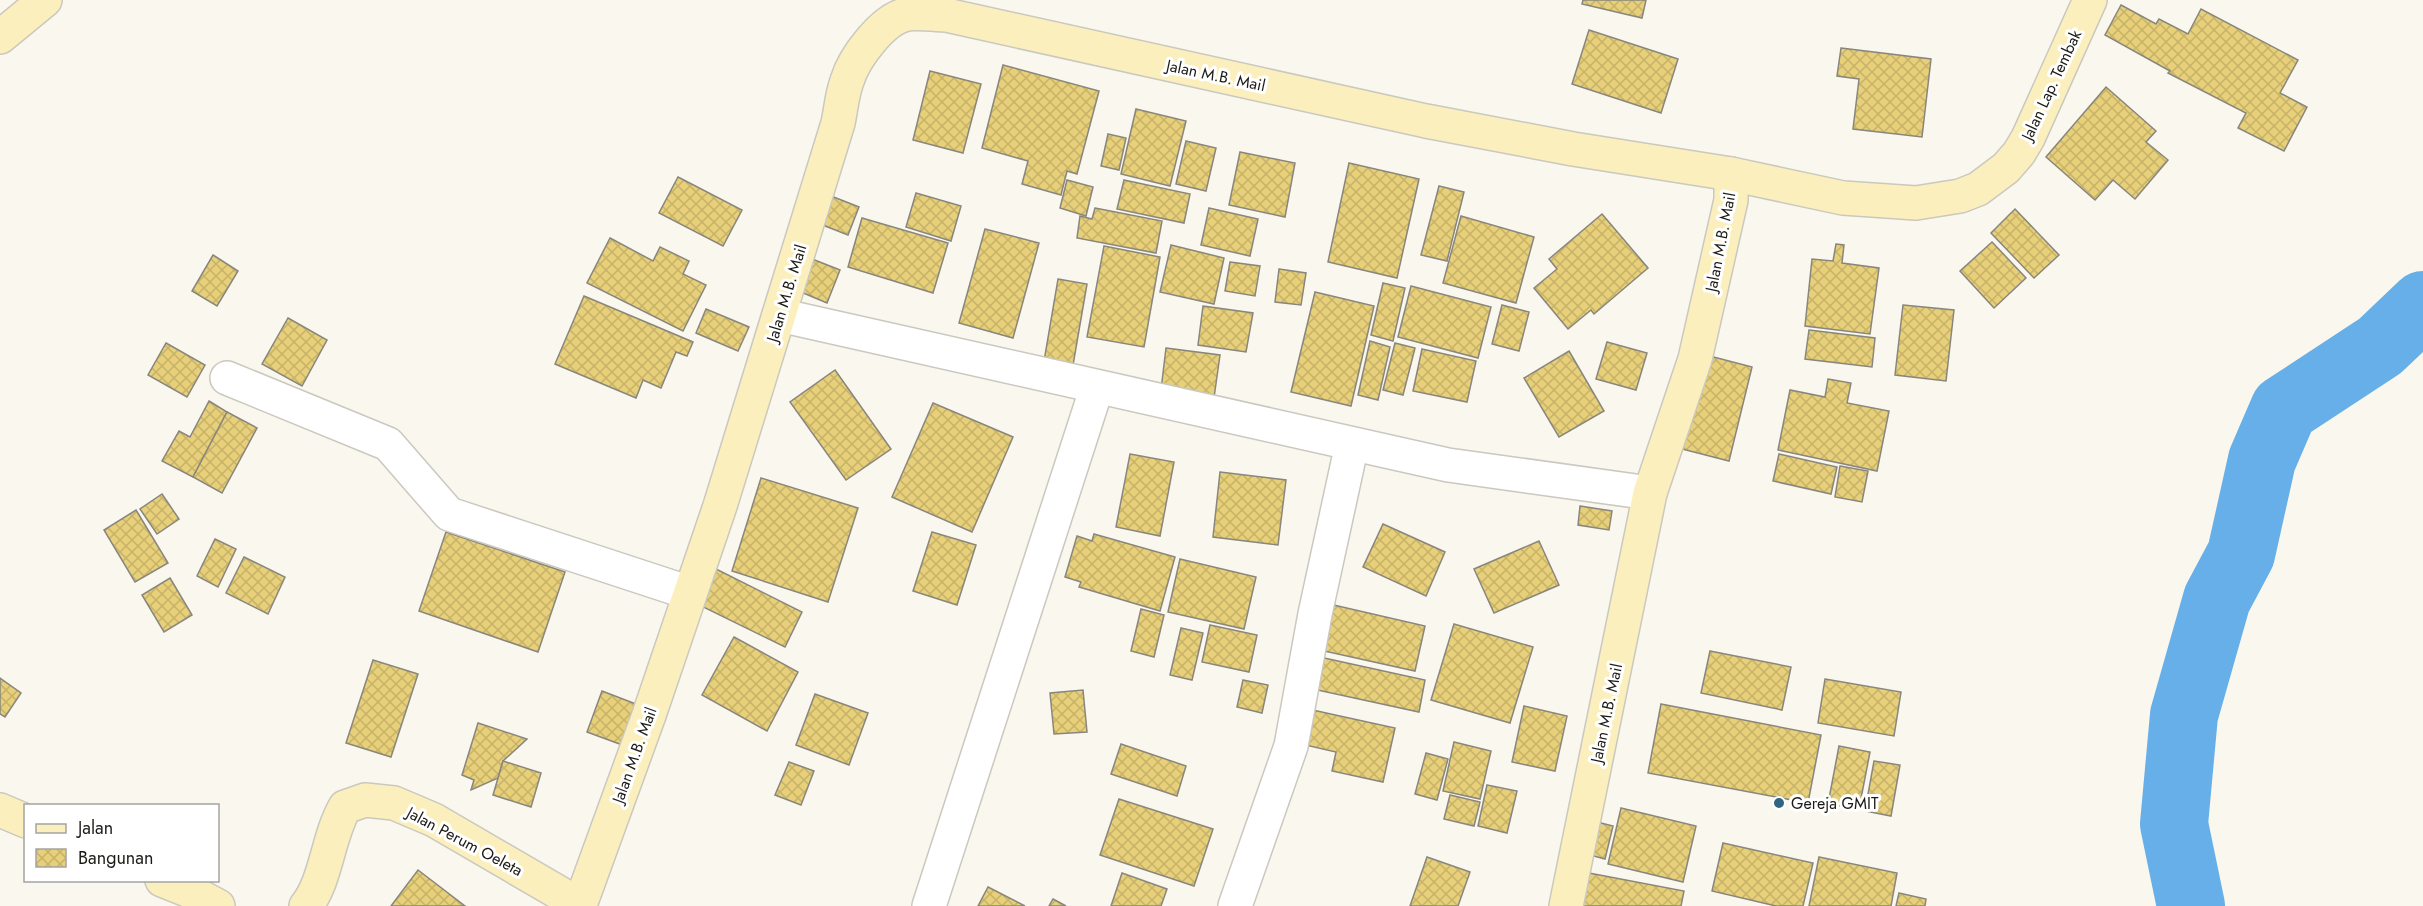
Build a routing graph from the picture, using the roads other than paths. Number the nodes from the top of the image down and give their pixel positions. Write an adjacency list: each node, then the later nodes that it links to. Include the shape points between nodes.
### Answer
1 (45, 0): 3 (street)
2 (2090, 0): 4 (street, Jalan Lap. Tembak, via 2024,146 2006,168 1978,189 1916,204 1843,198)
3 (0, 37)
4 (1731, 174): 5 (street, Jalan M.B. Mail, via 1426,122 946,15 909,13 895,18 877,33 859,55 847,80 838,123); 9 (street, Jalan M.B. Mail, via 1731,200 1695,359)
5 (779, 315): 7 (street); 10 (street, Jalan M.B. Mail)
6 (227, 378): 10 (street, via 388,444 449,514)
7 (1097, 387): 8 (street); 17 (street)
8 (1352, 444): 9 (street, via 1448,465); 18 (street, via 1291,746)
9 (1650, 493): 19 (street, Jalan M.B. Mail)
10 (690, 593): 16 (street, Jalan M.B. Mail)
11 (0, 810): 12 (street)
12 (24, 820)
13 (167, 882): 14 (street)
14 (218, 906)
15 (306, 906): 16 (street, Jalan Perum Oeleta, via 314,895 336,822 345,807 365,800 394,803 434,820)
16 (582, 906)
17 (929, 906)
18 (1235, 906)
19 (1566, 906)

